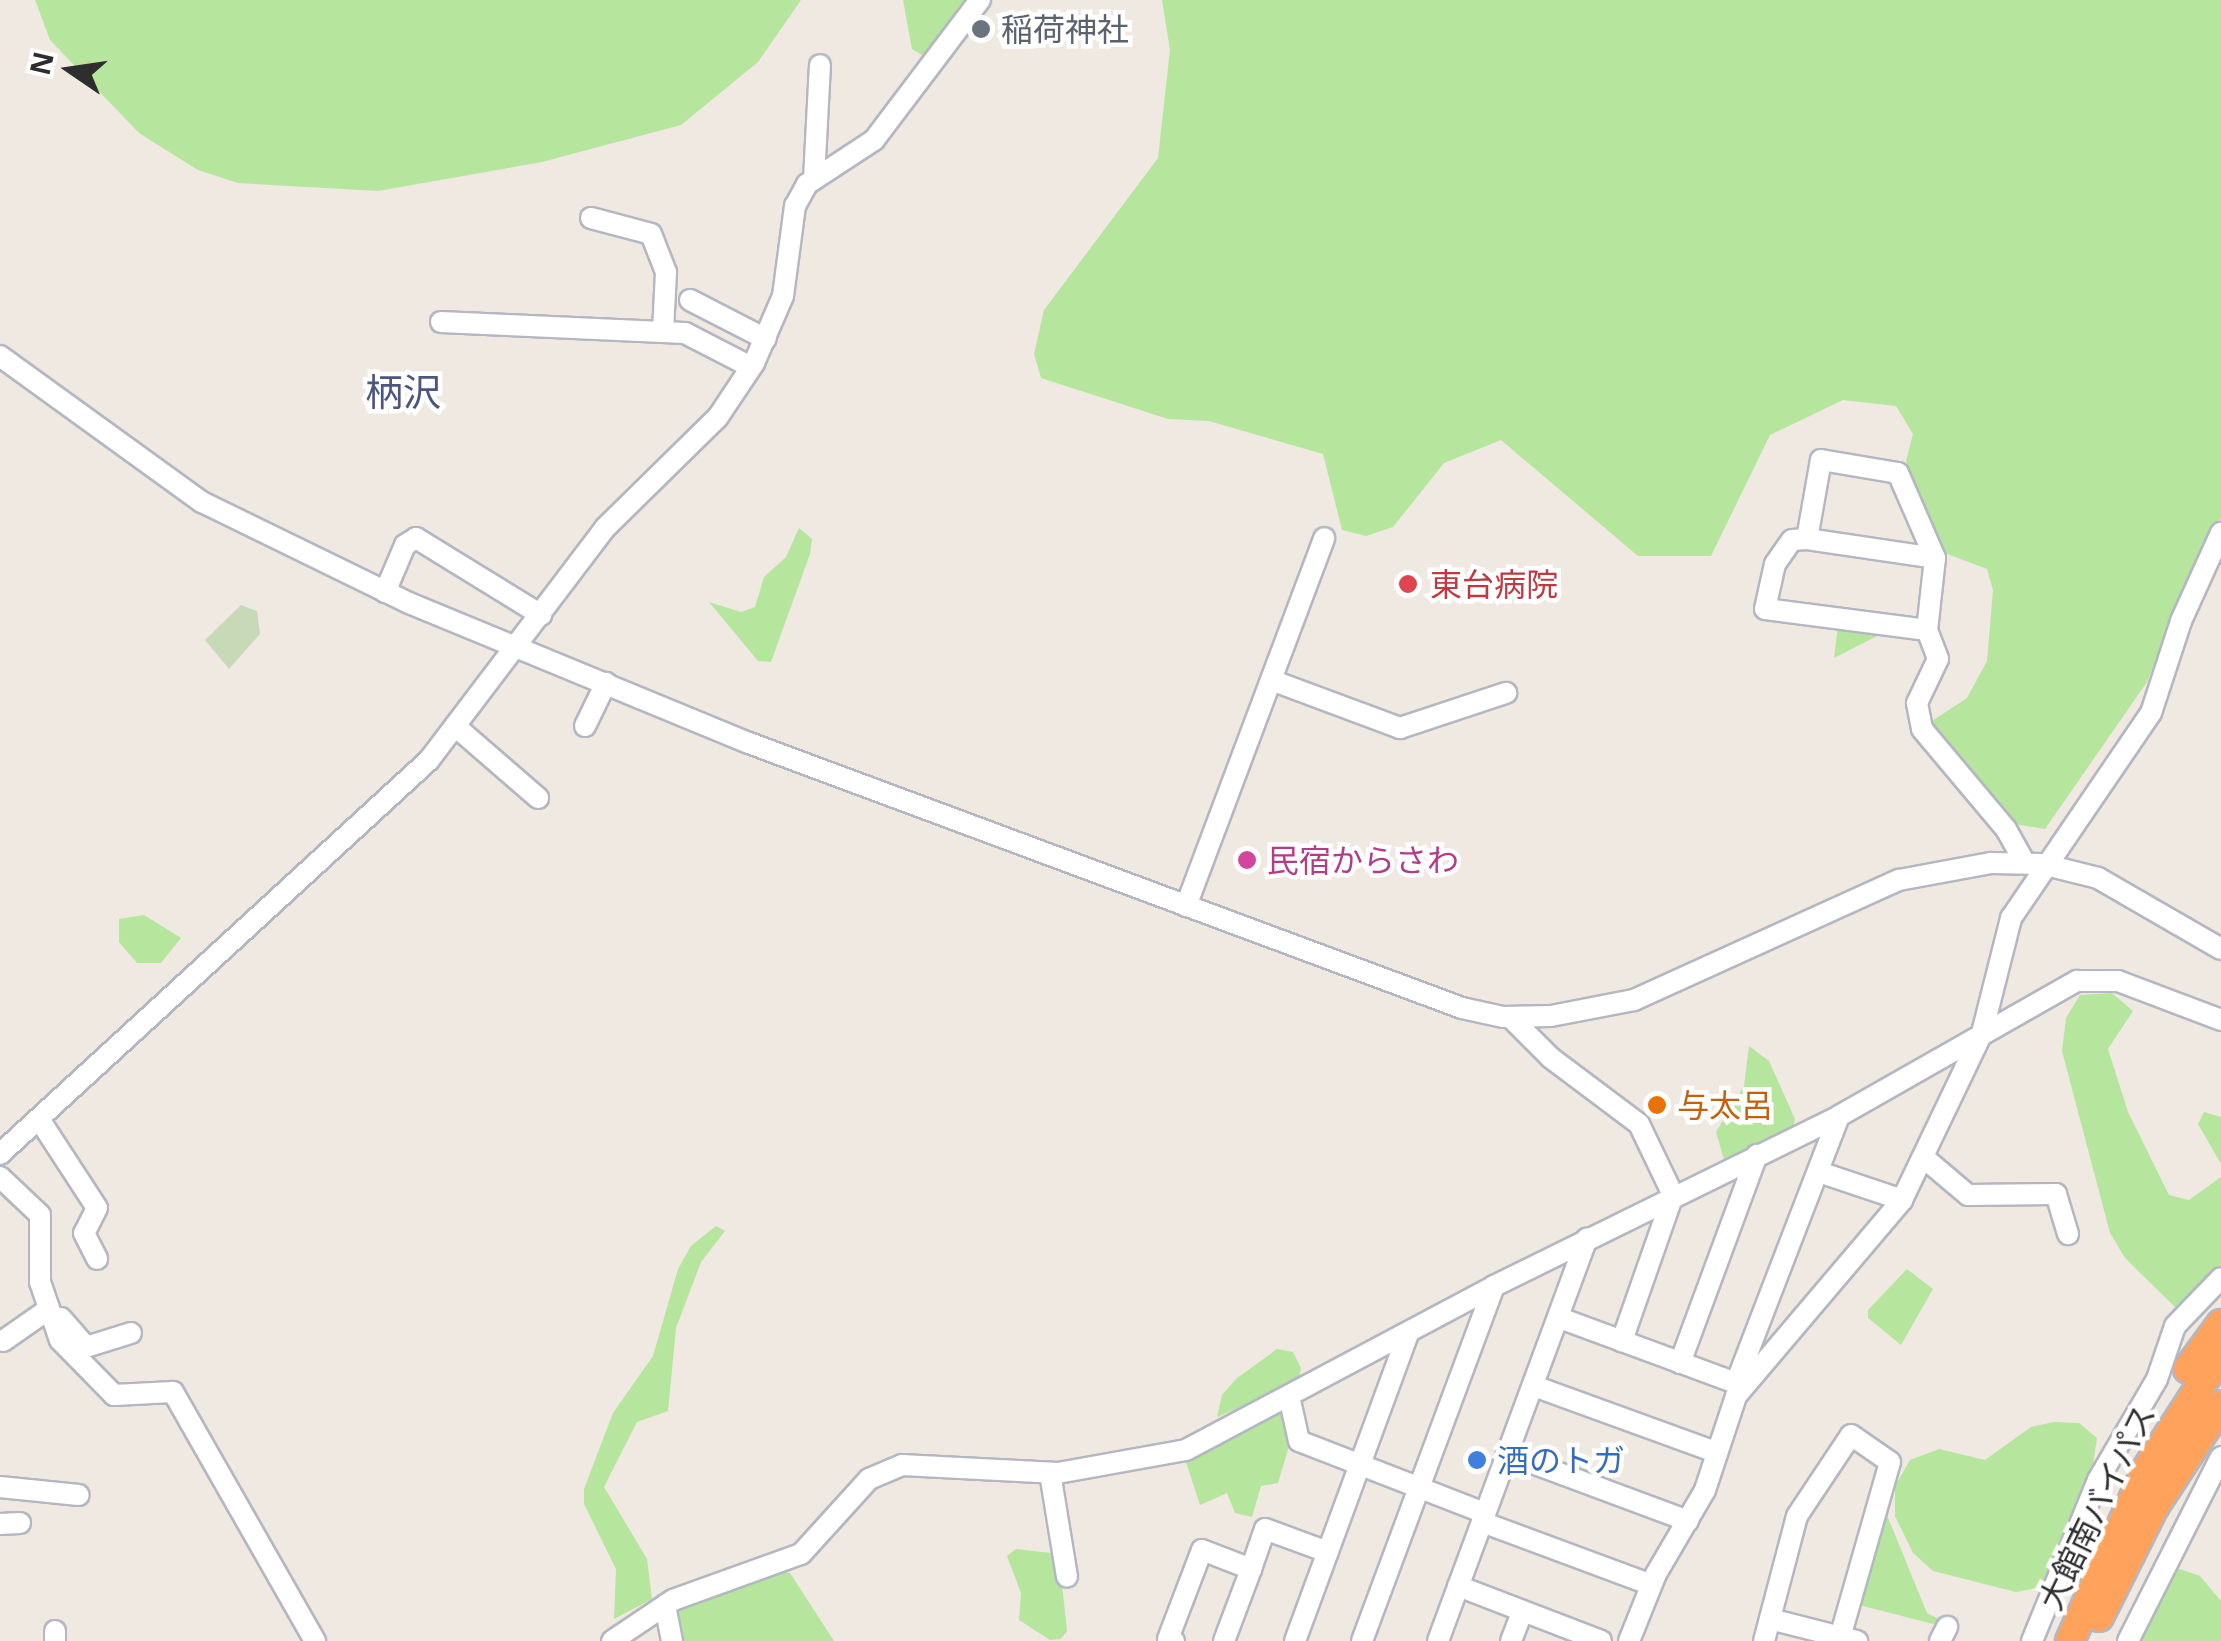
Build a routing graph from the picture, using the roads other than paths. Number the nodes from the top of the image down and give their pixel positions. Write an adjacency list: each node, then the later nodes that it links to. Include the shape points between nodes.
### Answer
1 (980, 0): 3 (street, via 874,140)
2 (820, 64): 3 (street)
3 (814, 180): 8 (street, via 794,206 783,296)
4 (591, 218): 7 (street, via 651,234 666,272)
5 (690, 300): 8 (street)
6 (442, 322): 7 (street)
7 (663, 332): 10 (street, via 693,335)
8 (766, 339): 10 (street)
9 (0, 356): 15 (street, via 164,478)
10 (751, 368): 16 (street, via 718,417 605,528)
11 (2221, 533): 25 (street, via 2181,621 2151,713)
12 (1324, 538): 19 (street)
13 (1807, 539): 14 (street); 14 (street, via 1821,460 1898,472); 17 (street, via 1792,540 1775,564 1765,609)
14 (1936, 558): 17 (street)
15 (385, 592): 16 (street, via 404,545 416,538); 18 (street)
16 (541, 615): 18 (street)
17 (1928, 630): 25 (street, via 1938,659 1917,703 1922,729)
18 (516, 645): 20 (street); 22 (street)
19 (1271, 680): 21 (street, via 1400,728); 26 (street)
20 (606, 683): 23 (street); 26 (street, via 748,743)
21 (1506, 693)
22 (455, 726): 24 (street); 32 (street, via 400,789)
23 (585, 726)
24 (538, 798)
25 (2033, 863): 27 (street, via 2120,886); 28 (street, via 1960,865 1898,880 1634,1000 1584,1013); 30 (street, via 2002,939)
26 (1186, 906): 28 (street, via 1424,996)
27 (2221, 949)
28 (1510, 1017): 38 (street, via 1551,1058 1638,1124)
29 (2221, 1020): 30 (street, via 2098,978 2058,990)
30 (1982, 1033): 31 (street); 35 (street)
31 (1840, 1116): 34 (street); 36 (street)
32 (38, 1119): 33 (street); 42 (street, via 97,1208 84,1233)
33 (0, 1154)
34 (1757, 1155): 38 (street); 53 (street)
35 (1923, 1158): 39 (street); 40 (street, via 1968,1194 2056,1194)
36 (1819, 1172): 39 (street); 56 (street)
37 (0, 1177): 45 (street, via 40,1215)
38 (1673, 1194): 41 (street); 51 (street)
39 (1902, 1200): 56 (street)
40 (2068, 1234)
41 (1587, 1239): 44 (street); 46 (street)
42 (97, 1260)
43 (2221, 1278): 91 (street, via 2175,1326 2156,1380 2098,1480)
44 (1494, 1286): 49 (street); 65 (street)
45 (44, 1302): 48 (street, via 86,1346); 50 (street); 80 (street, via 78,1364 114,1395 173,1392)
46 (1560, 1318): 51 (street); 55 (street)
47 (2221, 1324): 77 (highway, via 2151,1431)
48 (131, 1333)
49 (1408, 1334): 57 (street); 62 (street)
50 (3, 1341)
51 (1622, 1342): 53 (street)
52 (2221, 1354): 77 (highway, 大館南バイパス, via 2146,1470)
53 (1680, 1363): 56 (street)
54 (2221, 1384): 77 (highway, 大館南バイパス, via 2162,1480)
55 (1534, 1386): 59 (street); 60 (street)
56 (1739, 1386): 59 (street)
57 (1289, 1396): 62 (street, via 1299,1441); 63 (street, via 1186,1450)
58 (2221, 1405): 77 (highway)
59 (1715, 1452): 68 (street)
60 (1508, 1454): 67 (street); 68 (street)
61 (2220, 1459): 93 (street)
62 (1360, 1464): 65 (street); 69 (street)
63 (1050, 1474): 71 (street); 74 (street, via 902,1465 869,1479 801,1554)
64 (0, 1488): 66 (street)
65 (1420, 1488): 67 (street); 86 (street)
66 (80, 1495)
67 (1484, 1517): 72 (street); 73 (street)
68 (1688, 1522): 72 (street)
69 (1328, 1552): 70 (street, via 1266,1529); 85 (street)
70 (1251, 1569): 83 (street, via 1202,1550 1168,1639); 84 (street)
71 (1067, 1577)
72 (1651, 1585): 89 (street)
73 (1458, 1586): 75 (street); 78 (street)
74 (665, 1605): 81 (street); 82 (street)
75 (1522, 1612): 87 (street); 88 (street)
76 (1770, 1619): 79 (street); 79 (street, via 1797,1516 1852,1435 1890,1462); 90 (street)
77 (2090, 1623): 92 (highway, 大館南バイパス)
78 (1442, 1640)
79 (1846, 1640)
80 (315, 1641)
81 (612, 1641)
82 (672, 1641)
83 (1174, 1641)
84 (1224, 1641)
85 (1295, 1641)
86 (1362, 1641)
87 (1512, 1641)
88 (1601, 1641)
89 (1629, 1641)
90 (1764, 1641)
91 (2032, 1641)
92 (2070, 1641)
93 (2128, 1641)

